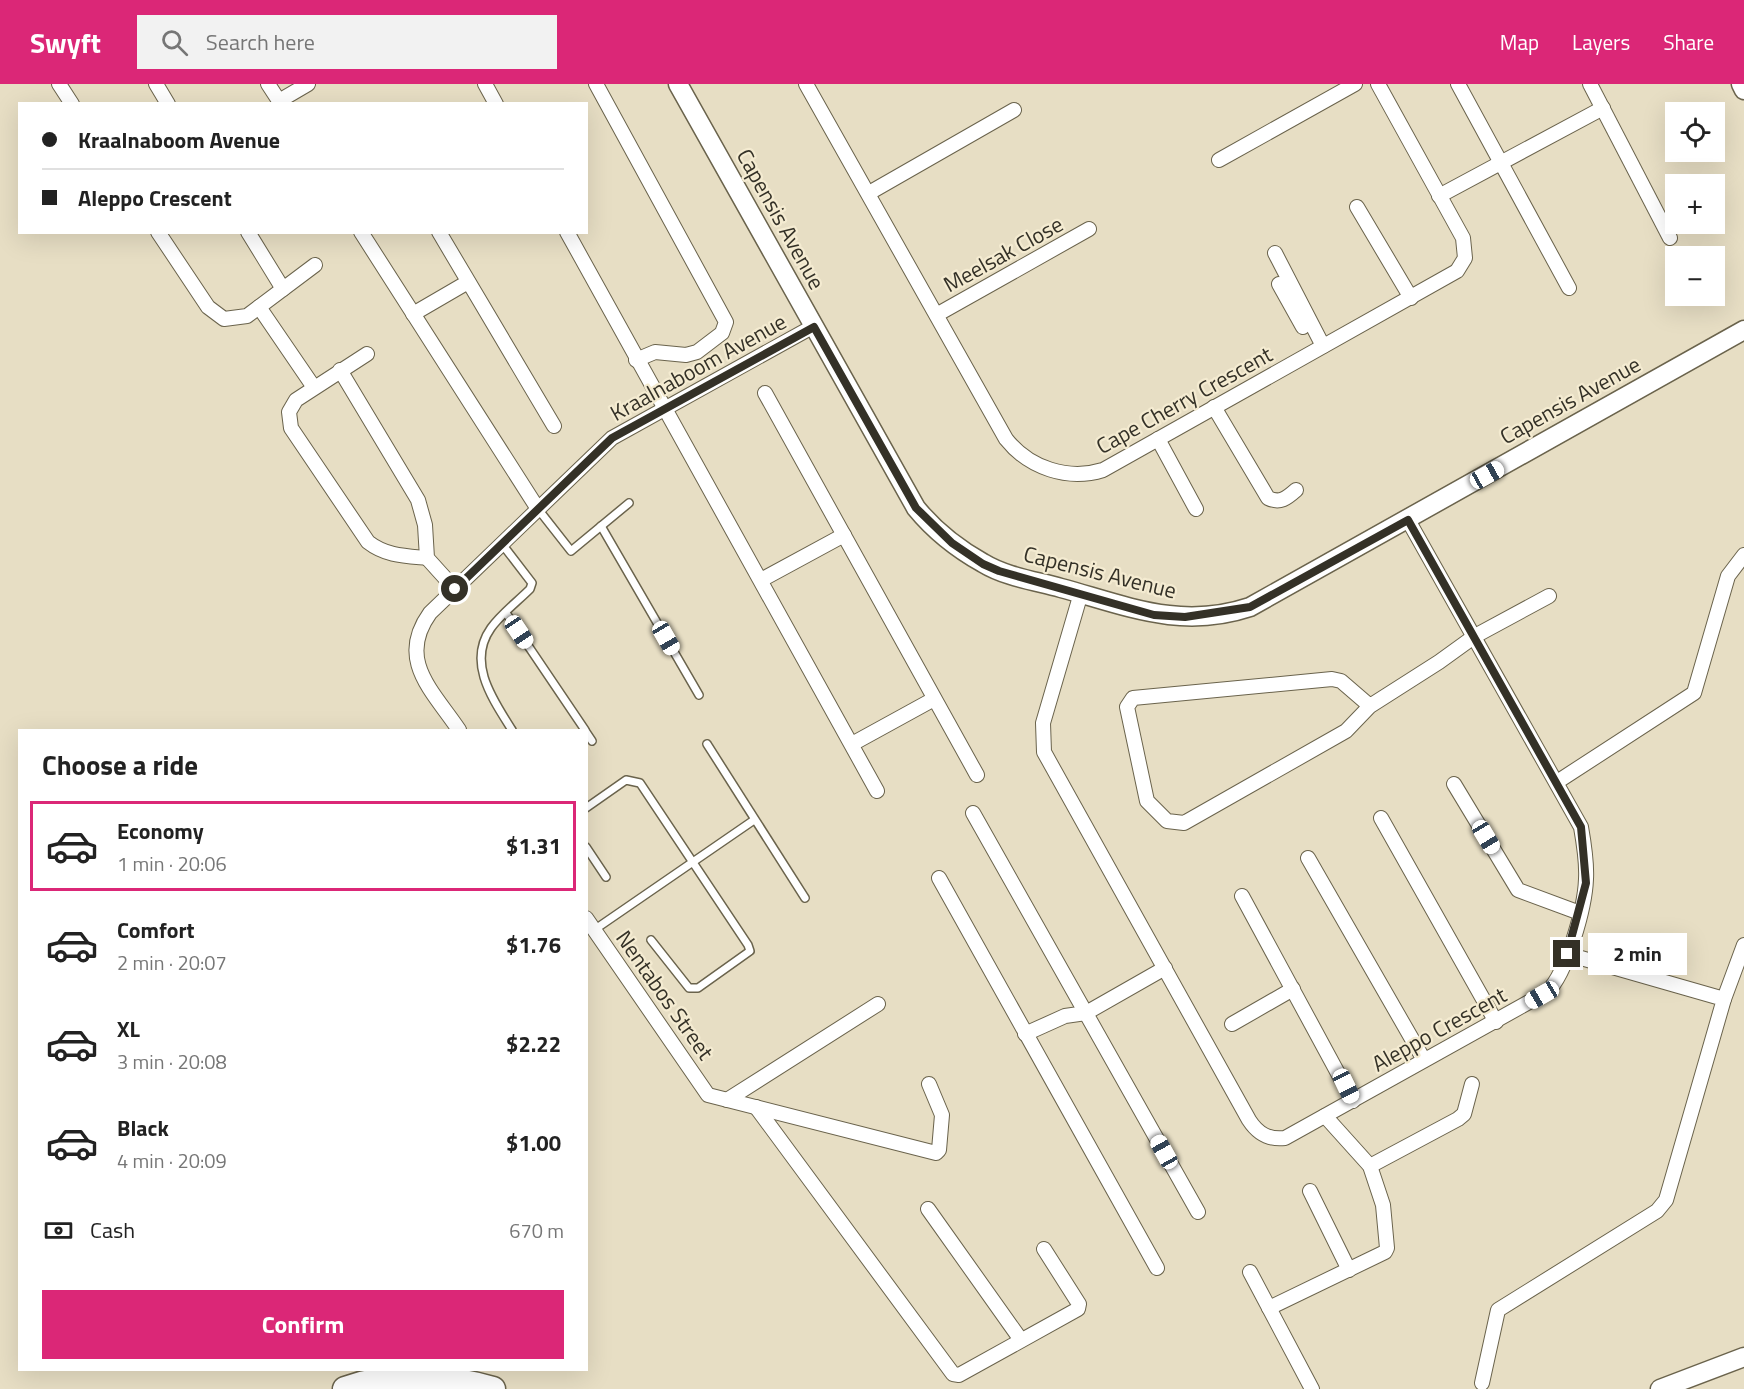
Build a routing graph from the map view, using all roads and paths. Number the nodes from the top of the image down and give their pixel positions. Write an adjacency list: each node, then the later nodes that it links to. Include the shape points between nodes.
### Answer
1 (59, 84): 15 (street)
2 (156, 84): 16 (street)
3 (268, 84): 17 (street)
4 (308, 84): 17 (street)
5 (485, 84): 18 (street)
6 (596, 84): 47 (street, via 726,322 722,333 697,352 655,352)
7 (678, 84): 43 (street, Capensis Avenue)
8 (806, 84): 23 (street, Cape Cherry Crescent)
9 (1355, 84): 21 (street)
10 (1378, 84): 24 (street, Cape Cherry Crescent)
11 (1458, 84): 22 (street)
12 (1590, 84): 19 (street)
13 (1741, 84): 14 (street)
14 (1744, 90)
15 (71, 102)
16 (167, 102)
17 (280, 102)
18 (495, 102)
19 (1603, 108): 22 (street); 32 (street)
20 (1014, 110): 23 (street)
21 (1219, 160)
22 (1501, 162): 24 (street); 37 (street)
23 (868, 193): 42 (street, Cape Cherry Crescent)
24 (1439, 196): 39 (street, Cape Cherry Crescent, via 1463,238 1465,258 1457,271)
25 (1357, 207): 39 (street)
26 (1089, 230): 42 (street, Meelsak Close)
27 (159, 234): 40 (street, via 218,316 239,318)
28 (249, 234): 38 (street)
29 (362, 234): 41 (street)
30 (440, 234): 35 (street)
31 (568, 234): 47 (street)
32 (1670, 238)
33 (1275, 253): 45 (street)
34 (315, 265): 38 (street)
35 (468, 282): 41 (street); 53 (street)
36 (1279, 284): 45 (street)
37 (1569, 288)
38 (283, 289): 40 (street)
39 (1411, 297): 45 (street, Cape Cherry Crescent)
40 (259, 307): 49 (street)
41 (413, 314): 57 (street)
42 (938, 315): 54 (street, Cape Cherry Crescent, via 1006,439 1029,461 1083,476 1103,470)
43 (814, 327): 51 (street, Kraalnaboom Avenue); 67 (street, Capensis Avenue, via 927,521 983,564)
44 (1744, 330): 59 (street, Capensis Avenue)
45 (1320, 348): 52 (street, Cape Cherry Crescent)
46 (367, 354): 48 (street)
47 (636, 360): 51 (street)
48 (340, 370): 49 (street); 64 (street, via 418,500 425,525)
49 (313, 387): 64 (street, via 290,406 289,420 296,437 368,542 392,555)
50 (765, 393): 61 (street)
51 (665, 408): 57 (street, Kraalnaboom Avenue, via 598,449); 65 (street)
52 (1214, 408): 54 (street, Cape Cherry Crescent); 55 (street, via 1268,498 1284,500)
53 (554, 426)
54 (1158, 439): 58 (street)
55 (1296, 490)
56 (629, 503): 60 (lane)
57 (538, 509): 60 (lane, via 570,550); 62 (street, Kraalnaboom Avenue)
58 (1196, 509)
59 (1408, 520): 67 (street, Capensis Avenue, via 1242,610 1185,617 1154,615); 70 (street, Aleppo Crescent)
60 (601, 526): 71 (lane)
61 (844, 535): 65 (street); 72 (street)
62 (502, 544): 66 (street, Kraalnaboom Avenue); 69 (lane, via 532,583)
63 (1744, 555): 82 (street, via 1728,576 1694,693)
64 (427, 558): 66 (street)
65 (761, 580): 80 (street)
66 (455, 589): 74 (street, Kraalnaboom Avenue, via 421,627 415,657 422,675)
67 (1081, 593): 101 (street, Aleppo Crescent, via 1043,723 1044,752)
68 (1549, 596): 70 (street)
69 (506, 613): 75 (lane, via 490,629 482,662 489,695); 76 (lane)
70 (1475, 636): 73 (street); 82 (street, Aleppo Crescent)
71 (699, 694)
72 (934, 699): 80 (street); 81 (street)
73 (1370, 706): 73 (street, via 1346,731 1184,823 1167,821 1149,805 1127,707 1133,698 1332,679 1341,681)
74 (458, 729)
75 (511, 729)
76 (585, 729)
77 (588, 734): 78 (lane)
78 (592, 741)
79 (707, 744): 88 (lane)
80 (852, 744): 84 (street)
81 (977, 775)
82 (1557, 782): 96 (street, Aleppo Crescent, via 1583,838 1587,876)
83 (1454, 784): 96 (street, via 1518,890)
84 (878, 791)
85 (588, 807): 91 (lane, via 626,780 640,783)
86 (973, 813): 105 (street)
87 (1381, 818): 106 (street)
88 (754, 820): 91 (lane); 95 (lane)
89 (588, 850): 92 (lane)
90 (1308, 858): 109 (street)
91 (693, 862): 97 (lane); 98 (lane, via 750,951 698,988 689,988)
92 (606, 877)
93 (939, 878): 108 (street)
94 (1242, 896): 102 (street)
95 (805, 898)
96 (1580, 913): 100 (street, Aleppo Crescent)
97 (590, 924): 112 (street, Nentabos Street, via 708,1095)
98 (651, 940)
99 (1744, 945): 103 (street)
100 (1567, 954): 103 (street); 106 (street, Aleppo Crescent, via 1554,985)
101 (1165, 968): 105 (street); 115 (street, Aleppo Crescent, via 1258,1132 1273,1140 1285,1138)
102 (1293, 989): 107 (street); 113 (street)
103 (1724, 999): 127 (street, via 1666,1200 1657,1211 1500,1308)
104 (878, 1004): 112 (street)
105 (1086, 1013): 108 (street, via 1065,1016); 119 (street)
106 (1496, 1022): 109 (street, Aleppo Crescent)
107 (1232, 1024)
108 (1025, 1034): 121 (street)
109 (1424, 1060): 113 (street, Aleppo Crescent)
110 (929, 1084): 114 (street, via 942,1115 936,1152)
111 (1472, 1084): 116 (street, via 1464,1114 1458,1119)
112 (727, 1100): 114 (street)
113 (1353, 1101): 115 (street, Aleppo Crescent)
114 (756, 1107): 125 (street, via 953,1374 959,1375)
115 (1325, 1116): 116 (street)
116 (1370, 1166): 122 (street, via 1383,1205 1387,1248)
117 (1310, 1191): 122 (street)
118 (928, 1209): 125 (street)
119 (1198, 1212)
120 (1044, 1249): 125 (street, via 1079,1306)
121 (1157, 1268)
122 (1349, 1270): 124 (street)
123 (1250, 1272): 124 (street)
124 (1269, 1308): 130 (street)
125 (1021, 1340)
126 (1744, 1357): 131 (street)
127 (1482, 1383)
128 (345, 1389): 129 (highway, via 384,1380 426,1377)
129 (493, 1389)
130 (1312, 1389)
131 (1660, 1389)

